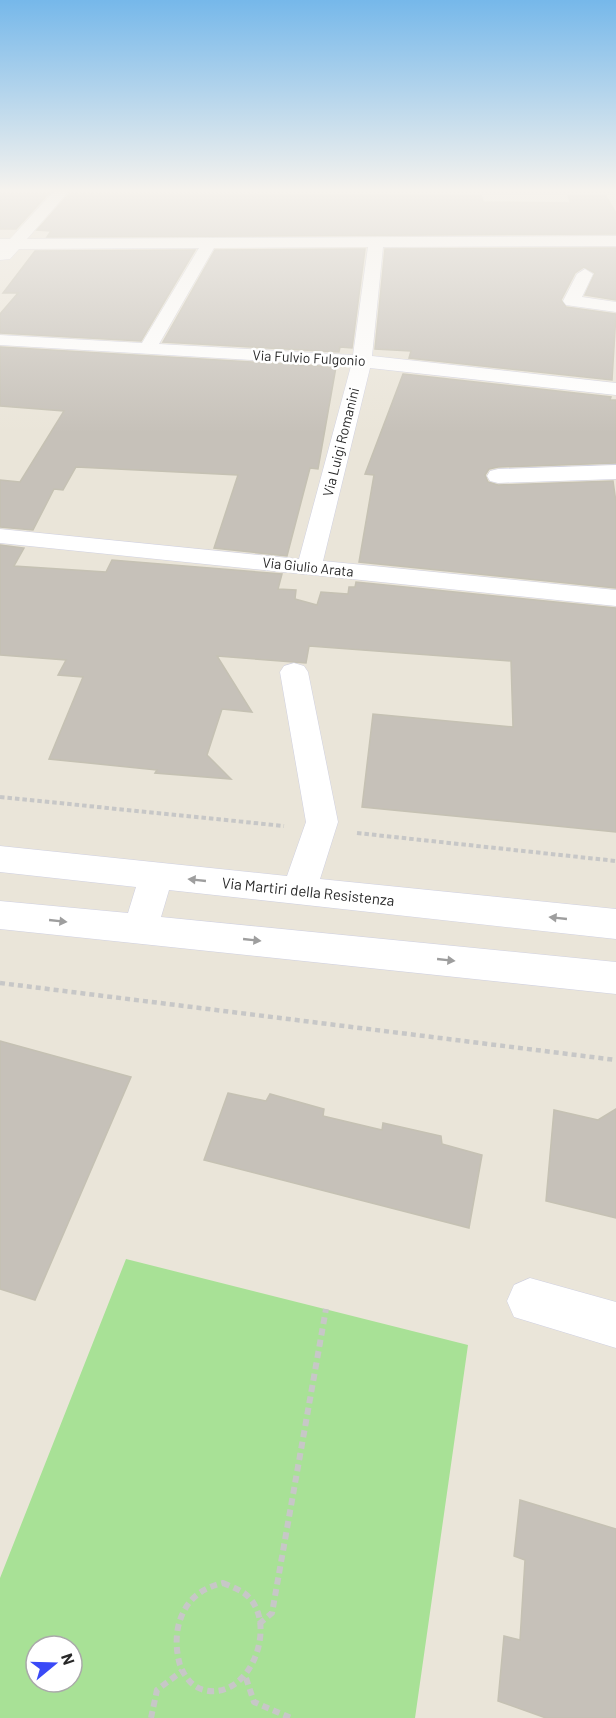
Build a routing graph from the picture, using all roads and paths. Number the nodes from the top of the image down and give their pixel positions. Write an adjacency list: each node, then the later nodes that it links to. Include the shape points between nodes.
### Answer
1 (192, 272): 6 (street)
2 (373, 272): 7 (street, Via Luigi Romanini)
3 (585, 274): 4 (street, via 572,301)
4 (616, 307)
5 (0, 340): 6 (street, Via Fulvio Fulgonio)
6 (147, 349): 7 (street, Via Fulvio Fulgonio)
7 (362, 361): 8 (street, Via Fulvio Fulgonio); 12 (street, Via Luigi Romanini)
8 (616, 389)
9 (616, 472): 10 (street)
10 (498, 476)
11 (0, 536): 12 (street, Via Giulio Arata)
12 (309, 568): 13 (street, Via Giulio Arata)
13 (616, 598)
14 (294, 672): 17 (street, via 322,822)
15 (0, 859): 16 (street, Via Martiri della Resistenza)
16 (157, 875): 17 (street, Via Martiri della Resistenza, one-way to 16); 20 (street)
17 (299, 891): 19 (street, Via Martiri della Resistenza, one-way to 17)
18 (0, 915): 20 (street, one-way to 20)
19 (616, 924)
20 (140, 929): 21 (street, one-way to 21)
21 (616, 978)
22 (0, 983): 23 (path)
23 (616, 1060)
24 (530, 1301): 26 (street)
25 (326, 1309): 27 (path, via 272,1613)
26 (616, 1325)
27 (259, 1624): 28 (path, via 255,1607 235,1586 209,1585 193,1598 180,1618 176,1635); 29 (path, via 256,1662)
28 (182, 1671): 29 (path, via 205,1694 219,1695); 30 (path, via 158,1690)
29 (246, 1678): 31 (path, via 254,1702)
30 (151, 1718)
31 (291, 1718)

